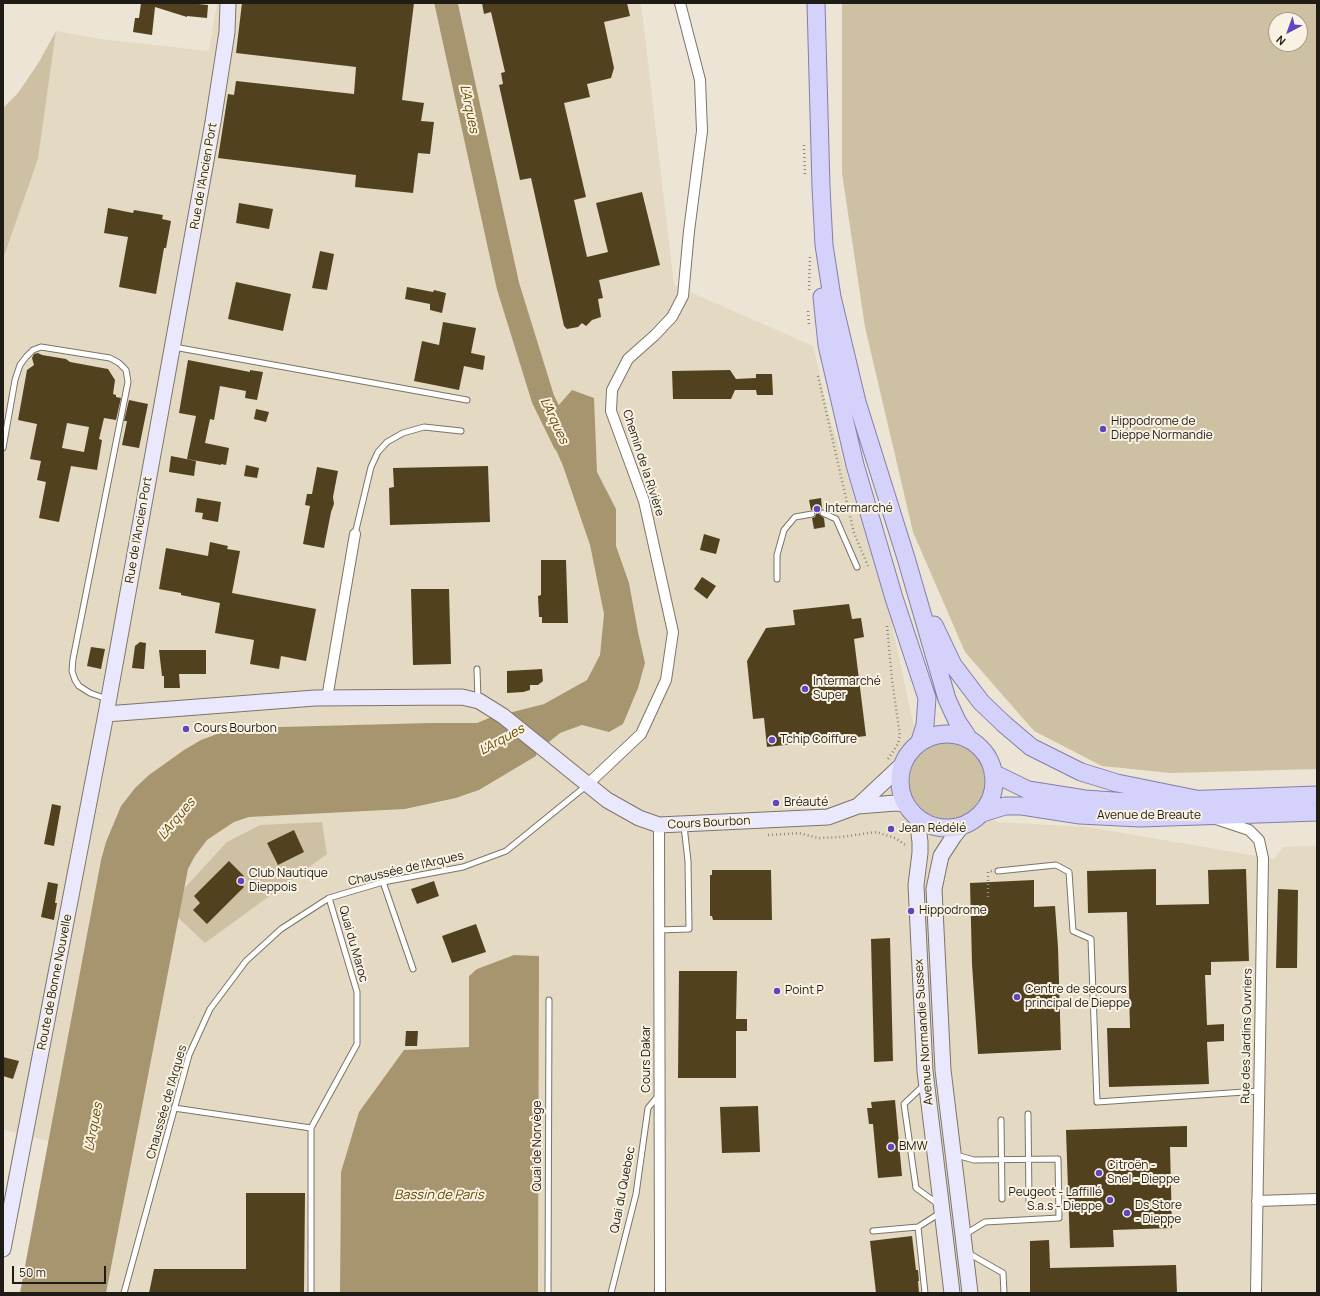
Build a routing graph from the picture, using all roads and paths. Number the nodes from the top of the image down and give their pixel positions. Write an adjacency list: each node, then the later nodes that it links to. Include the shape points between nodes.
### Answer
1 (228, 3): 5 (main road, Rue de l'Ancien Port, via 213,122)
2 (680, 3): 23 (street, Chemin de la Rivière, via 700,80 702,131 683,296 672,317 628,359 612,390 611,411 644,501 673,632 666,680 640,734)
3 (816, 3): 4 (main road)
4 (821, 186): 12 (main road, via 824,245 844,352 856,402); 20 (main road, via 818,244 827,346 855,464 894,598 927,698 925,725)
5 (173, 347): 6 (lane); 18 (main road, Rue de l'Ancien Port)
6 (467, 400)
7 (461, 431): 11 (lane, via 424,427 403,433 387,442 378,452 372,467)
8 (3, 448): 18 (lane, via 15,380 20,365 33,350 41,347 110,358 126,370 128,382 72,671 79,686)
9 (823, 513): 13 (lane, via 836,519)
10 (812, 514): 14 (lane, via 795,517 784,530 777,555)
11 (355, 534): 16 (street)
12 (906, 558): 19 (main road, via 946,699); 25 (main road, via 939,637 954,665 981,702 1004,724 1032,747 1081,772 1117,783)
13 (857, 567)
14 (777, 579)
15 (477, 669): 17 (lane)
16 (327, 698): 17 (main road, Cours Bourbon, via 462,697); 18 (main road, Cours Bourbon)
17 (478, 701): 23 (main road, Cours Bourbon, via 503,716)
18 (107, 706): 62 (main road, Route de Bonne Nouvelle)
19 (967, 736): 20 (main road, via 943,732 932,734); 22 (main road, via 983,749)
20 (920, 741): 21 (main road)
21 (904, 763): 26 (main road, via 900,776); 27 (main road, Cours Bourbon)
22 (993, 773): 25 (main road, Avenue de Breaute, via 1028,790 1086,799 1128,802); 29 (main road, via 993,791)
23 (588, 784): 33 (main road, Cours Bourbon, via 607,800 638,818); 38 (lane, Chaussée de l'Arques, via 506,851 463,867)
24 (1317, 795): 25 (main road, Avenue de Breaute)
25 (1196, 799)
26 (905, 804): 27 (main road, Cours Bourbon); 31 (main road)
27 (858, 806): 32 (main road, Cours Bourbon, via 828,817)
28 (1317, 812): 30 (main road, Avenue de Breaute)
29 (982, 813): 30 (main road, Avenue de Breaute, via 1005,806 1022,806 1080,815 1140,818); 34 (main road)
30 (1205, 815): 45 (street, Rue des Jardins Ouvriers, via 1249,830 1259,840 1263,858)
31 (917, 818): 34 (main road, via 933,827 951,829); 36 (main road, Avenue Normandie Sussex)
32 (683, 824): 33 (main road, Cours Bourbon); 41 (lane, via 688,861 689,929)
33 (659, 825): 41 (street, Cours Dakar)
34 (962, 826): 51 (main road, Avenue Normandie Sussex, via 941,856 934,889 943,1070)
35 (782, 835): 36 (path, via 799,833 818,838 876,832 895,838)
36 (920, 853): 44 (main road, Avenue Normandie Sussex, via 916,885)
37 (998, 871): 39 (path, via 988,872); 45 (lane, via 1056,865 1070,872 1073,931 1091,939 1097,1102)
38 (383, 882): 40 (lane, Chaussée de l'Arques); 42 (lane)
39 (988, 897)
40 (329, 898): 47 (lane, Chaussée de l'Arques, via 281,929 246,961 210,1009 189,1055); 50 (lane, Quai du Maroc, via 357,992 357,1044)
41 (659, 930): 46 (street, Cours Dakar)
42 (413, 968)
43 (549, 1000): 66 (lane, Quai de Norvège)
44 (926, 1082): 58 (main road, Avenue Normandie Sussex); 58 (lane, via 904,1104 916,1188)
45 (1259, 1091): 57 (street, Rue des Jardins Ouvriers)
46 (660, 1094): 67 (lane, Quai du Quebec, via 648,1108 636,1194); 68 (street, Cours Dakar)
47 (174, 1108): 50 (lane); 64 (lane, Chaussée de l'Arques)
48 (1028, 1114): 53 (lane)
49 (1001, 1120): 52 (lane)
50 (311, 1128): 65 (lane, Quai du Maroc)
51 (953, 1154): 52 (lane, via 974,1160); 61 (main road, Avenue Normandie Sussex)
52 (1001, 1160): 53 (lane); 54 (lane)
53 (1028, 1160): 56 (lane); 61 (lane, via 1058,1160 1059,1218 985,1222)
54 (1002, 1199)
55 (1317, 1199): 57 (street)
56 (1029, 1201)
57 (1257, 1201): 73 (street, Rue des Jardins Ouvriers)
58 (942, 1209): 59 (lane); 70 (main road, Avenue Normandie Sussex)
59 (918, 1227): 60 (lane); 69 (lane)
60 (873, 1230)
61 (964, 1236): 63 (main road, Avenue Normandie Sussex)
62 (3, 1249)
63 (966, 1251): 71 (main road, Avenue Normandie Sussex); 72 (lane, via 1003,1273)
64 (124, 1293)
65 (311, 1293)
66 (548, 1293)
67 (611, 1293)
68 (660, 1293)
69 (925, 1293)
70 (952, 1293)
71 (970, 1293)
72 (1004, 1293)
73 (1256, 1293)

